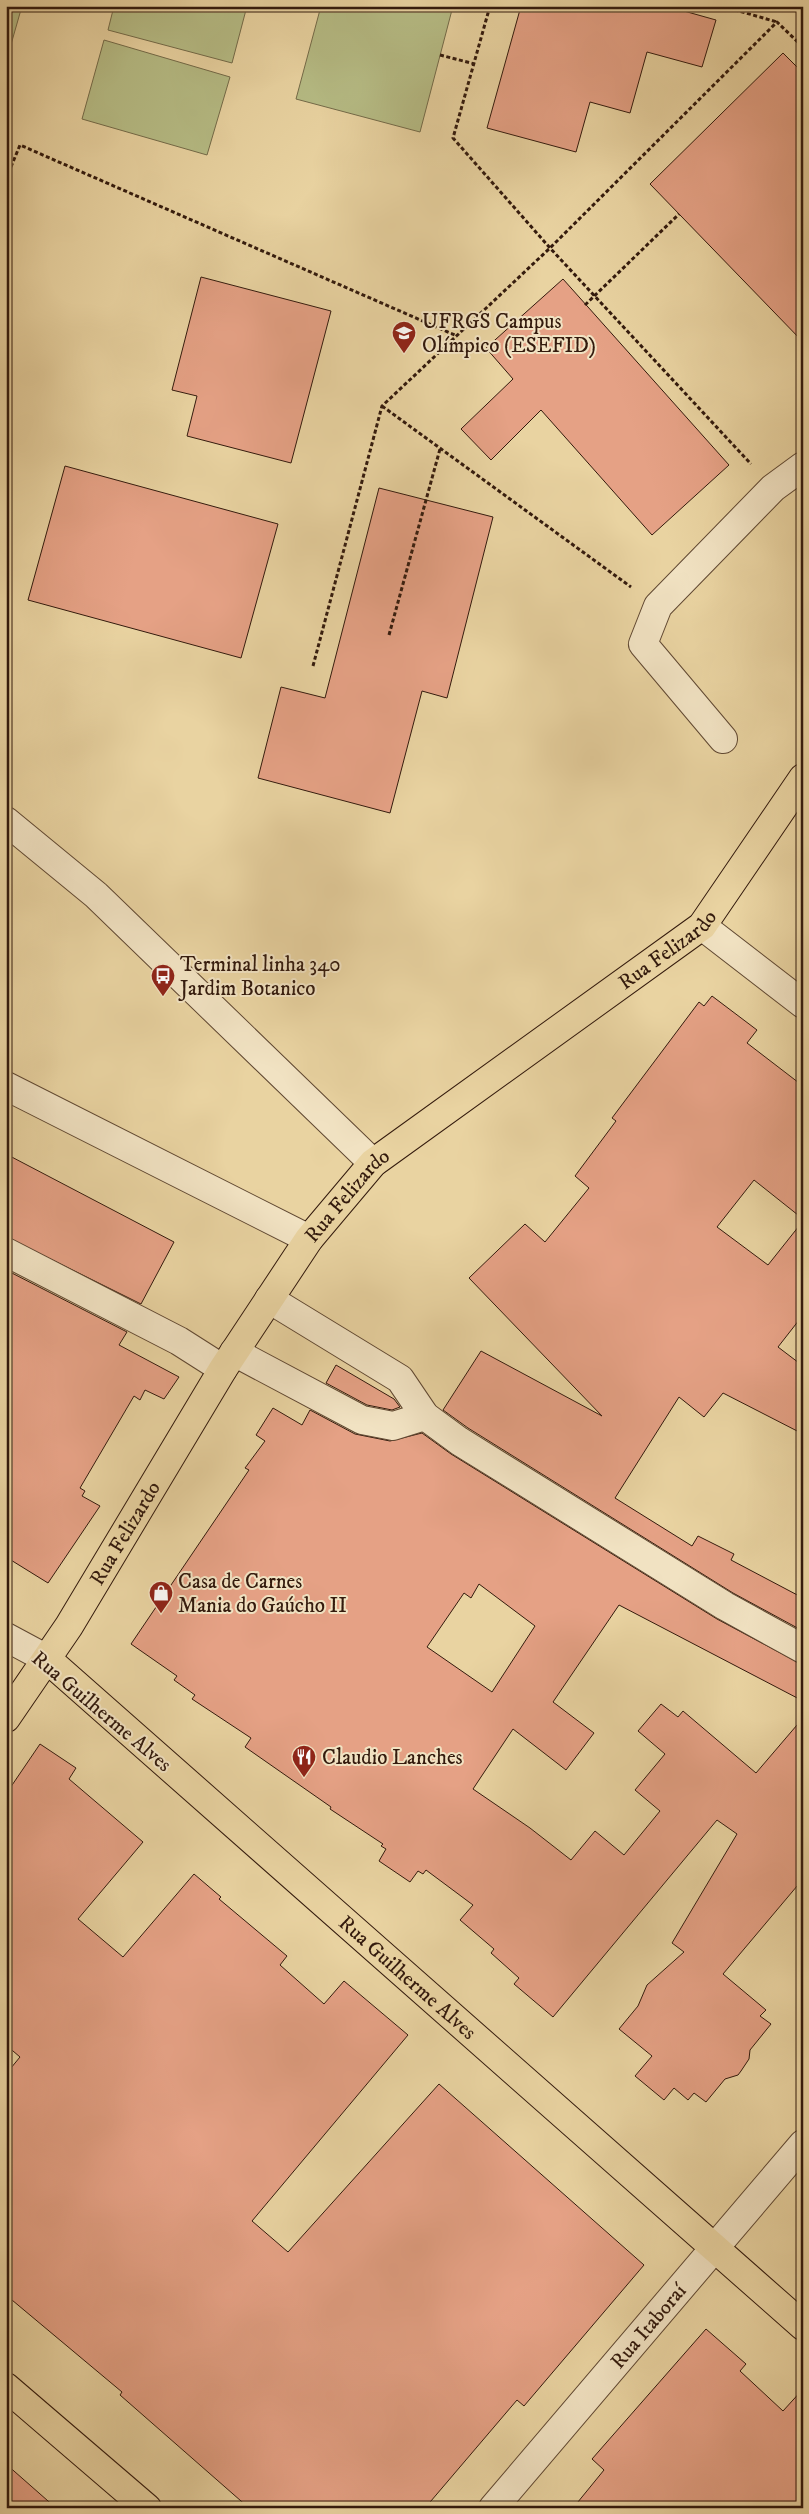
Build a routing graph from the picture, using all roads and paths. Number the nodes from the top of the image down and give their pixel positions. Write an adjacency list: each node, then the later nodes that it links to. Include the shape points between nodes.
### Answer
1 (490, 6): 6 (path)
2 (722, 6): 3 (path)
3 (777, 22): 4 (path); 9 (path)
4 (803, 47)
5 (440, 54): 6 (path)
6 (475, 64): 9 (path, via 454,138)
7 (6, 179): 12 (path, via 20,145)
8 (679, 214): 10 (path)
9 (550, 248): 10 (path); 12 (path)
10 (594, 296): 11 (path); 16 (path)
11 (585, 305)
12 (457, 336): 13 (path)
13 (382, 406): 14 (path); 19 (path)
14 (440, 448): 17 (path); 18 (path)
15 (803, 466): 16 (street)
16 (774, 488): 17 (street)
17 (658, 606): 20 (street, via 643,644)
18 (389, 636)
19 (313, 666)
20 (723, 740)
21 (803, 778): 23 (main road, Rua Felizardo)
22 (6, 822): 26 (street, via 96,895)
23 (702, 926): 24 (street); 26 (main road, Rua Felizardo)
24 (803, 1004)
25 (6, 1086): 27 (street)
26 (373, 1163): 27 (main road, Rua Felizardo)
27 (309, 1239): 29 (main road, Rua Felizardo)
28 (6, 1252): 30 (street, via 178,1341)
29 (269, 1299): 30 (main road, Rua Felizardo); 31 (street, via 400,1379)
30 (229, 1360): 31 (street, via 362,1420 393,1426); 34 (main road, Rua Felizardo)
31 (425, 1416): 33 (street, via 459,1441 717,1600)
32 (6, 1637): 34 (street, Rua Guilherme Alves)
33 (803, 1649)
34 (47, 1659): 35 (main road, Rua Felizardo); 37 (main road, Rua Guilherme Alves)
35 (6, 1718)
36 (803, 2144): 37 (street, Rua Itaboraí)
37 (714, 2248): 38 (main road, Rua Guilherme Alves); 41 (street, Rua Itaboraí)
38 (803, 2326)
39 (6, 2387): 40 (main road)
40 (147, 2508)
41 (493, 2508)

